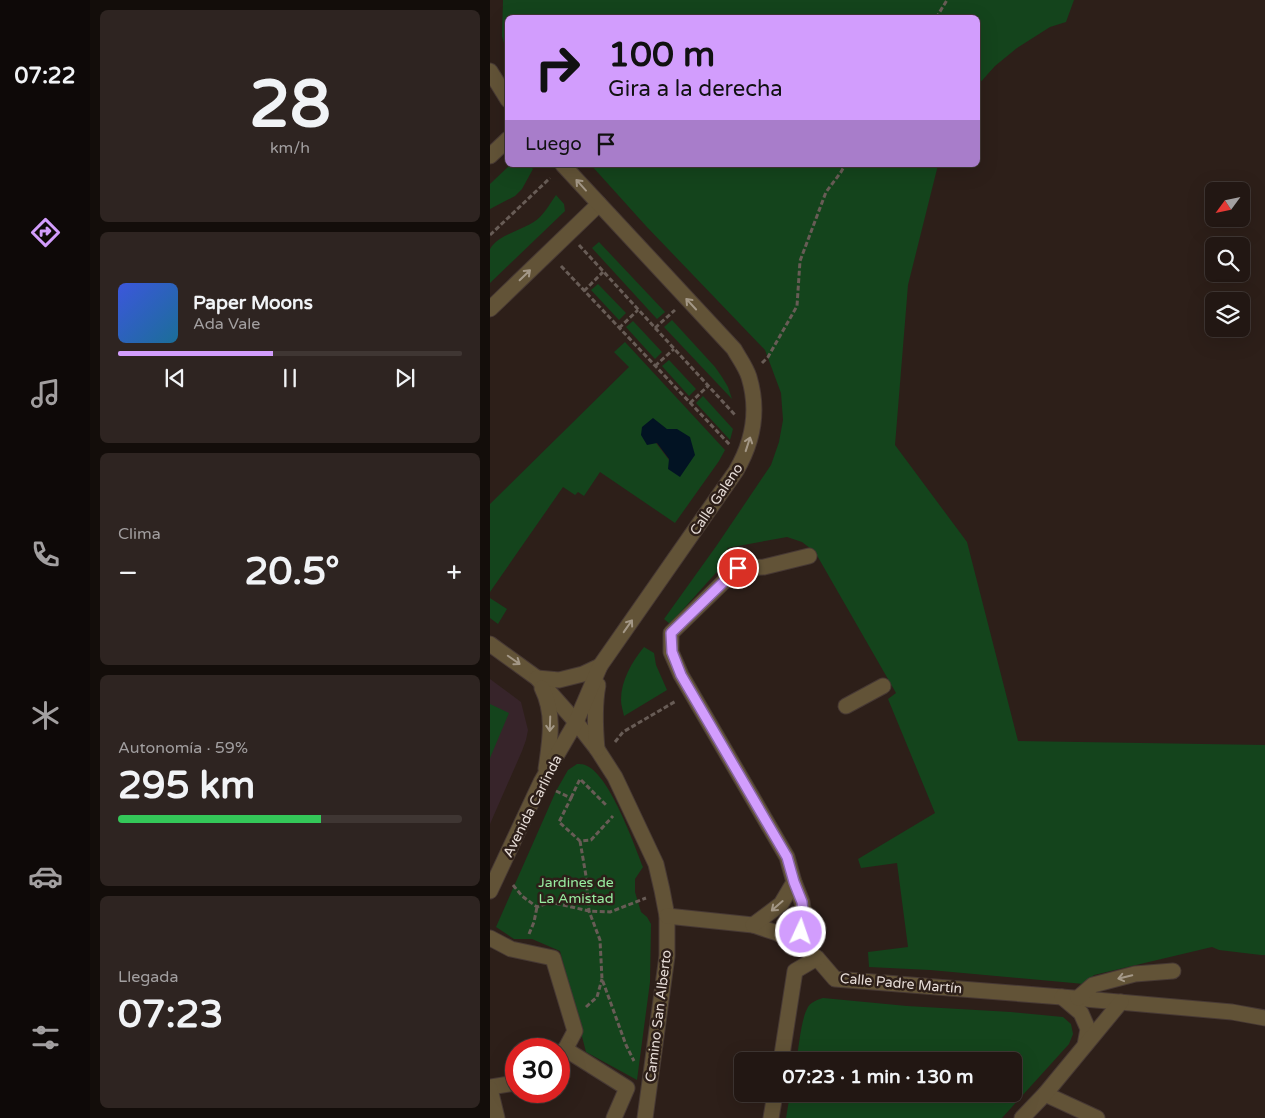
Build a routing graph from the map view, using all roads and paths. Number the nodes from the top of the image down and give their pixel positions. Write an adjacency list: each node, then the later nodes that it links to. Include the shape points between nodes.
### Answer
1 (947, 0): 2 (path)
2 (938, 15)
3 (490, 71): 4 (street)
4 (505, 95)
5 (505, 142): 6 (street)
6 (490, 156)
7 (565, 167): 10 (street, Calle Galeno, one-way to 7)
8 (844, 167): 23 (path, via 826,192 800,261 797,306 768,357)
9 (544, 182): 11 (path)
10 (599, 204): 12 (street); 16 (street, Calle Galeno)
11 (490, 235)
12 (548, 253): 15 (path); 17 (street, one-way to 12)
13 (586, 253): 14 (path)
14 (603, 272): 15 (path); 18 (path)
15 (584, 291): 19 (path)
16 (687, 299): 20 (path); 23 (street, Calle Galeno, one-way to 16, via 734,349)
17 (490, 309)
18 (638, 310): 19 (path); 20 (path)
19 (619, 328): 22 (path)
20 (655, 328): 21 (path)
21 (674, 349): 22 (path); 24 (path)
22 (655, 366): 25 (path)
23 (748, 376): 27 (street, Calle Galeno, one-way to 23, via 752,432 755,408)
24 (708, 386): 25 (path); 26 (path)
25 (690, 403): 27 (path)
26 (734, 414)
27 (743, 459): 30 (street, Calle Galeno, one-way to 27)
28 (809, 556): 43 (street, via 738,568 671,633 672,652 681,675 787,857)
29 (490, 644): 31 (street, Camino San Alberto, one-way to 31)
30 (600, 666): 31 (street, via 559,680); 35 (street, Calle Galeno); 36 (street, Camino San Alberto, via 595,733)
31 (537, 678): 35 (street, Camino San Alberto); 37 (street, one-way to 37, via 551,714)
32 (883, 686): 34 (street)
33 (673, 696): 36 (path, via 676,701 623,732)
34 (846, 706)
35 (576, 722): 36 (street, Camino San Alberto); 37 (street, Avenida Carlinda)
36 (604, 748): 49 (street, Camino San Alberto, via 656,864)
37 (545, 775): 45 (street, Avenida Carlinda)
38 (556, 791): 39 (path)
39 (571, 798): 40 (path, via 580,779); 42 (path, via 559,822)
40 (608, 807)
41 (615, 814): 42 (path, via 591,840)
42 (580, 841): 48 (path)
43 (794, 882): 50 (street, one-way to 50, via 781,904); 52 (street, via 802,902 804,920)
44 (512, 885): 47 (path)
45 (490, 891)
46 (638, 902): 48 (path, via 610,912)
47 (537, 907): 48 (path, via 550,902); 53 (path)
48 (589, 911): 56 (path, via 600,940)
49 (667, 916): 50 (street, Calle Padre Martín); 72 (street, Camino San Alberto, via 667,956)
50 (752, 925): 52 (street, Calle Padre Martín)
51 (490, 938): 53 (street)
52 (798, 944): 54 (street, Calle Padre Martín)
53 (521, 951): 60 (street, via 553,958)
54 (817, 958): 57 (street, Calle Padre Martín, via 835,979); 63 (street, via 795,972)
55 (1173, 971): 57 (street, one-way to 57, via 1135,974 1093,985)
56 (602, 979): 60 (path, via 597,997); 65 (path)
57 (1070, 997): 58 (street, Calle Padre Martín); 62 (street, via 1088,1029)
58 (1121, 1002): 59 (street, Calle Padre Martín); 62 (street)
59 (1265, 1018)
60 (571, 1020): 61 (street, via 575,1031)
61 (570, 1040)
62 (1085, 1045): 68 (street)
63 (782, 1052)
64 (570, 1059): 71 (street, via 627,1088)
65 (634, 1061)
66 (505, 1085): 67 (street)
67 (490, 1088): 70 (street)
68 (1044, 1094): 74 (street); 75 (street)
69 (774, 1102): 73 (street)
70 (498, 1118)
71 (614, 1118)
72 (645, 1118)
73 (771, 1118)
74 (1022, 1118)
75 (1097, 1118)

